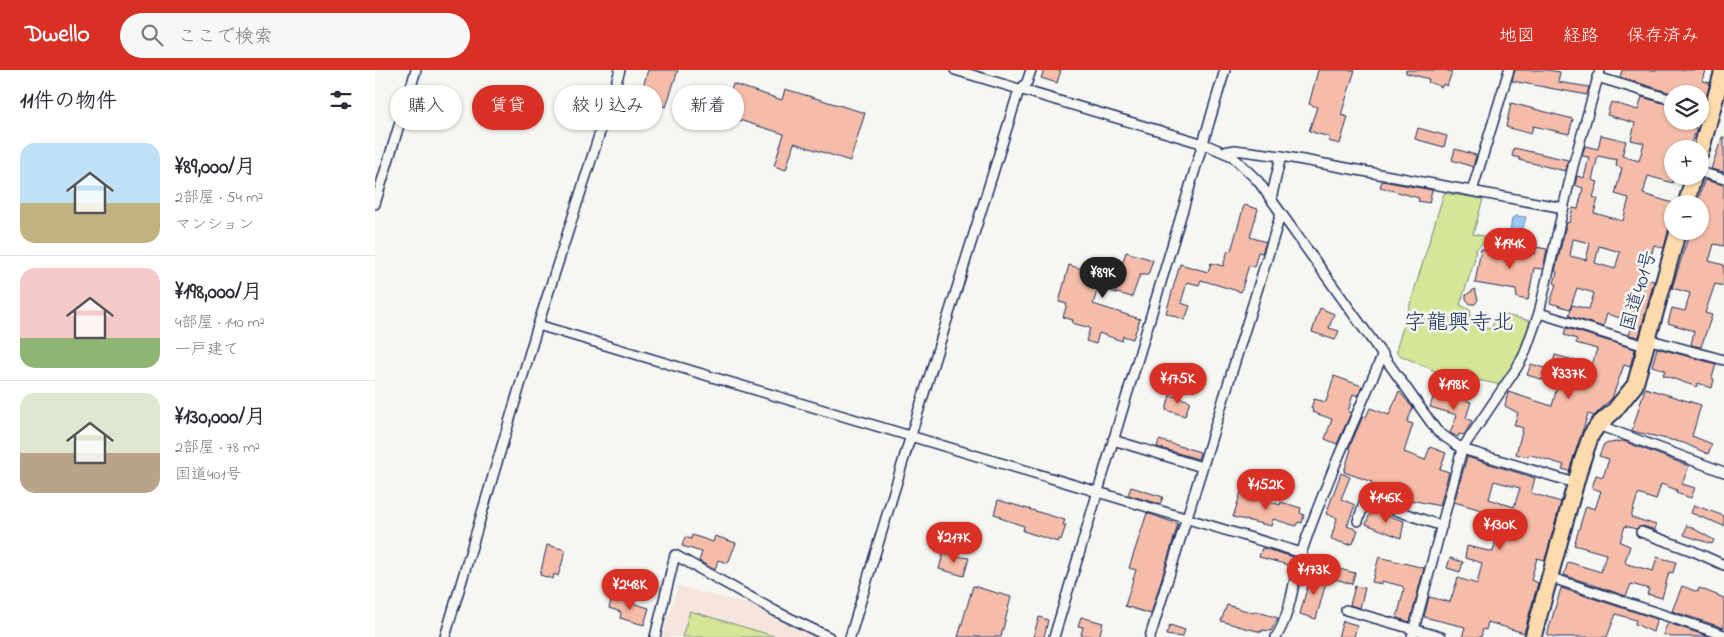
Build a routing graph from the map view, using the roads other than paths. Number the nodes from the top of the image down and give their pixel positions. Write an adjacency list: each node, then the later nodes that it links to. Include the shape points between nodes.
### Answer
1 (416, 70): 19 (street)
2 (620, 70): 24 (street)
3 (955, 70): 9 (street)
4 (1031, 70): 9 (street)
5 (1225, 70): 12 (street)
6 (1509, 70): 17 (street)
7 (1723, 70): 11 (highway)
8 (1599, 74): 10 (street); 20 (street)
9 (1023, 89): 12 (street); 29 (street, via 1018,93)
10 (1664, 97)
11 (1709, 104)
12 (1204, 144): 13 (street); 30 (street)
13 (1224, 152): 14 (street, via 1235,150); 18 (street, via 1245,168)
14 (1281, 156): 17 (street); 18 (street)
15 (1709, 175): 16 (street)
16 (1724, 180)
17 (1472, 191): 20 (street)
18 (1271, 199): 21 (street)
19 (375, 204)
20 (1564, 208): 23 (street)
21 (1281, 213): 26 (street); 32 (street)
22 (1675, 240): 25 (highway, 国道401号)
23 (1539, 313): 25 (street); 31 (street, via 1524,355)
24 (538, 325): 29 (street); 46 (street)
25 (1646, 342): 27 (street); 28 (highway, 国道401号, via 1635,385)
26 (1383, 354): 31 (street, via 1437,431); 40 (street, via 1328,480)
27 (1724, 360)
28 (1598, 425): 33 (street); 34 (highway, 国道401号, via 1591,435)
29 (911, 435): 35 (street); 49 (street)
30 (1113, 440): 32 (street); 35 (street)
31 (1462, 449): 34 (street); 38 (street)
32 (1202, 468): 36 (street)
33 (1724, 472)
34 (1575, 482): 42 (highway, 国道401号)
35 (1099, 492): 36 (street); 50 (street)
36 (1186, 519): 40 (street); 51 (street)
37 (1358, 521): 38 (street, via 1365,500)
38 (1442, 526): 44 (street)
39 (1641, 532): 41 (street)
40 (1302, 553): 52 (street, via 1286,619)
41 (1724, 565)
42 (1549, 577): 45 (street); 54 (highway, 国道401号)
43 (1346, 610): 44 (street)
44 (1414, 633): 53 (street)
45 (1724, 635)
46 (445, 637)
47 (655, 637): 48 (street, via 675,555)
48 (829, 637)
49 (850, 637)
50 (1054, 637)
51 (1150, 637)
52 (1276, 637)
53 (1441, 637)
54 (1533, 637)

